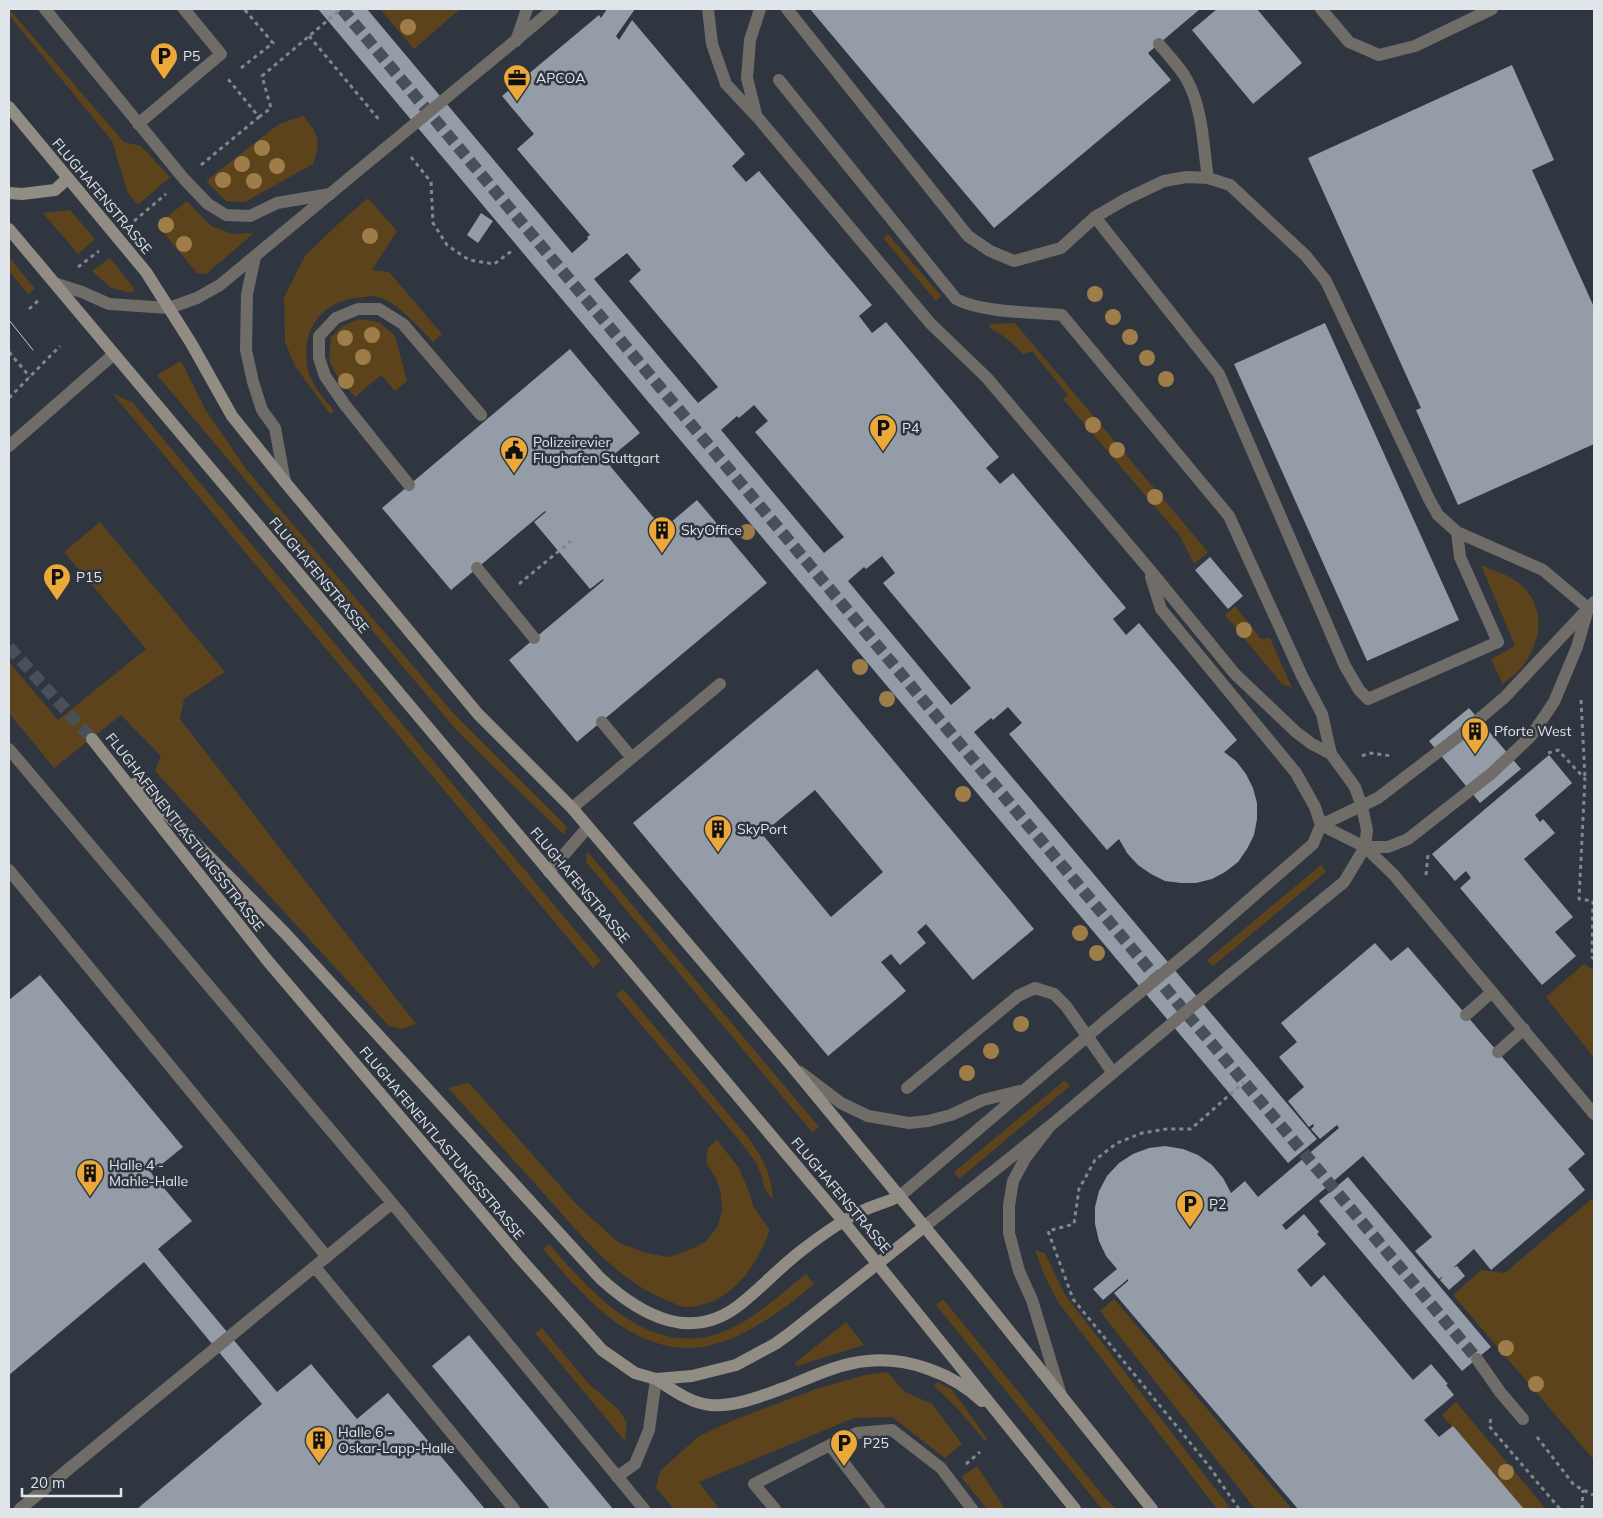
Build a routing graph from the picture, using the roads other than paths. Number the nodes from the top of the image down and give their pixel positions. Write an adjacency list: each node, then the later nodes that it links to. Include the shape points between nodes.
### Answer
1 (45, 9): 15 (street)
2 (184, 9): 15 (street, via 221,54)
3 (527, 9): 10 (street)
4 (553, 9): 10 (street, bridge)
5 (708, 9): 14 (street, via 712,44 726,84)
6 (760, 9): 14 (street, via 750,40 747,78)
7 (787, 9): 20 (street, via 968,236 990,251 1014,261 1060,248)
8 (1321, 9): 9 (street, via 1348,42 1379,55 1415,46)
9 (1492, 9)
10 (516, 40): 19 (street, bridge)
11 (1159, 44): 17 (street, via 1193,92)
12 (779, 80): 38 (street, via 956,299 982,308 1062,314 1230,516 1322,714)
13 (9, 107): 16 (main road, FLUGHAFENSTRASSE)
14 (757, 117): 32 (street, via 930,323 988,378)
15 (138, 124): 19 (street, via 184,180 208,204 226,215 250,216 277,203)
16 (68, 178): 18 (main road, via 55,190 22,194); 24 (main road, FLUGHAFENSTRASSE, via 146,272)
17 (1208, 178): 20 (street, via 1164,181); 30 (street, via 1230,185 1306,256 1326,281 1429,499 1438,515)
18 (9, 192)
19 (330, 194): 22 (street)
20 (1095, 217): 30 (street, via 1219,374 1345,666 1368,699 1498,642 1460,558)
21 (9, 229): 23 (main road, FLUGHAFENSTRASSE)
22 (256, 257): 24 (street, via 220,285); 28 (street, via 247,294 246,350 262,410 275,428)
23 (57, 284): 24 (street, via 109,304); 25 (main road, FLUGHAFENSTRASSE)
24 (169, 308): 28 (main road, FLUGHAFENSTRASSE, via 232,416)
25 (114, 354): 27 (street); 46 (main road, FLUGHAFENSTRASSE)
26 (481, 415): 29 (street, via 403,324 379,310 358,309 336,318 319,336 319,358 325,376)
27 (9, 446)
28 (285, 482): 41 (main road, FLUGHAFENSTRASSE, via 478,714)
29 (409, 485)
30 (1457, 532): 33 (street, via 1543,570)
31 (477, 568): 34 (street)
32 (1149, 569): 38 (street, via 1234,674 1296,732); 42 (street, via 1161,609 1296,774 1315,807)
33 (1591, 605): 40 (street, via 1505,696 1459,736); 44 (street, via 1554,702 1531,736 1492,772 1408,839 1388,847)
34 (534, 638)
35 (720, 684): 39 (street)
36 (602, 722): 39 (street)
37 (9, 750): 59 (street)
38 (1331, 754): 40 (street, via 1355,787)
39 (632, 758): 41 (street)
40 (1362, 807): 42 (street); 44 (street, via 1367,830)
41 (572, 808): 43 (main road, FLUGHAFENSTRASSE)
42 (1321, 825): 44 (street); 50 (street, bridge, via 1313,844)
43 (588, 827): 46 (street); 52 (main road, FLUGHAFENSTRASSE)
44 (1365, 847): 47 (street, via 1394,875); 53 (street, bridge, via 1344,882)
45 (9, 870): 62 (street)
46 (548, 872): 60 (main road, FLUGHAFENSTRASSE)
47 (1492, 992): 48 (street); 49 (street)
48 (1466, 1014)
49 (1524, 1029): 51 (street); 56 (street)
50 (1087, 1036): 53 (street); 54 (street, via 1054,994 1036,988 1018,996); 55 (street)
51 (1498, 1052)
52 (791, 1065): 55 (street, via 841,1102 868,1116 909,1123 928,1122 983,1100); 58 (main road, FLUGHAFENSTRASSE)
53 (1113, 1073): 57 (street)
54 (907, 1088)
55 (1023, 1091): 58 (street)
56 (1594, 1114)
57 (1050, 1126): 61 (street); 67 (street, via 1026,1157 1013,1181 1009,1233)
58 (900, 1196): 60 (main road, FLUGHAFENENTLASTUNGSSTRASSE); 61 (main road, FLUGHAFENSTRASSE)
59 (392, 1203): 62 (street); 71 (street)
60 (843, 1221): 63 (main road, FLUGHAFENSTRASSE); 66 (main road, FLUGHAFENENTLASTUNGSSTRASSE, via 800,1252 737,1307 721,1316 684,1324 640,1309 618,1295 555,1231 285,933 92,739 268,960 518,1256 602,1350 635,1372)
61 (925, 1226): 63 (main road, FLUGHAFENENTLASTUNGSSTRASSE); 67 (main road, FLUGHAFENSTRASSE)
62 (327, 1257): 64 (street)
63 (878, 1263): 66 (main road, FLUGHAFENENTLASTUNGSSTRASSE, via 790,1334 736,1365 692,1376); 69 (main road, FLUGHAFENSTRASSE)
64 (315, 1267): 72 (street); 73 (street)
65 (1477, 1359): 68 (street)
66 (656, 1379): 69 (main road, via 683,1397 729,1405 763,1396 834,1369 866,1361 889,1361 935,1371 974,1393); 71 (street, via 649,1430 635,1464)
67 (1060, 1392): 79 (main road, FLUGHAFENSTRASSE)
68 (1523, 1419)
69 (1009, 1426): 78 (main road, FLUGHAFENSTRASSE)
70 (830, 1445): 75 (street, via 754,1484); 76 (street); 77 (street, via 857,1433 892,1430 941,1468)
71 (617, 1477): 74 (street)
72 (20, 1509)
73 (514, 1509)
74 (644, 1509)
75 (775, 1509)
76 (879, 1509)
77 (972, 1509)
78 (1075, 1509)
79 (1152, 1509)

